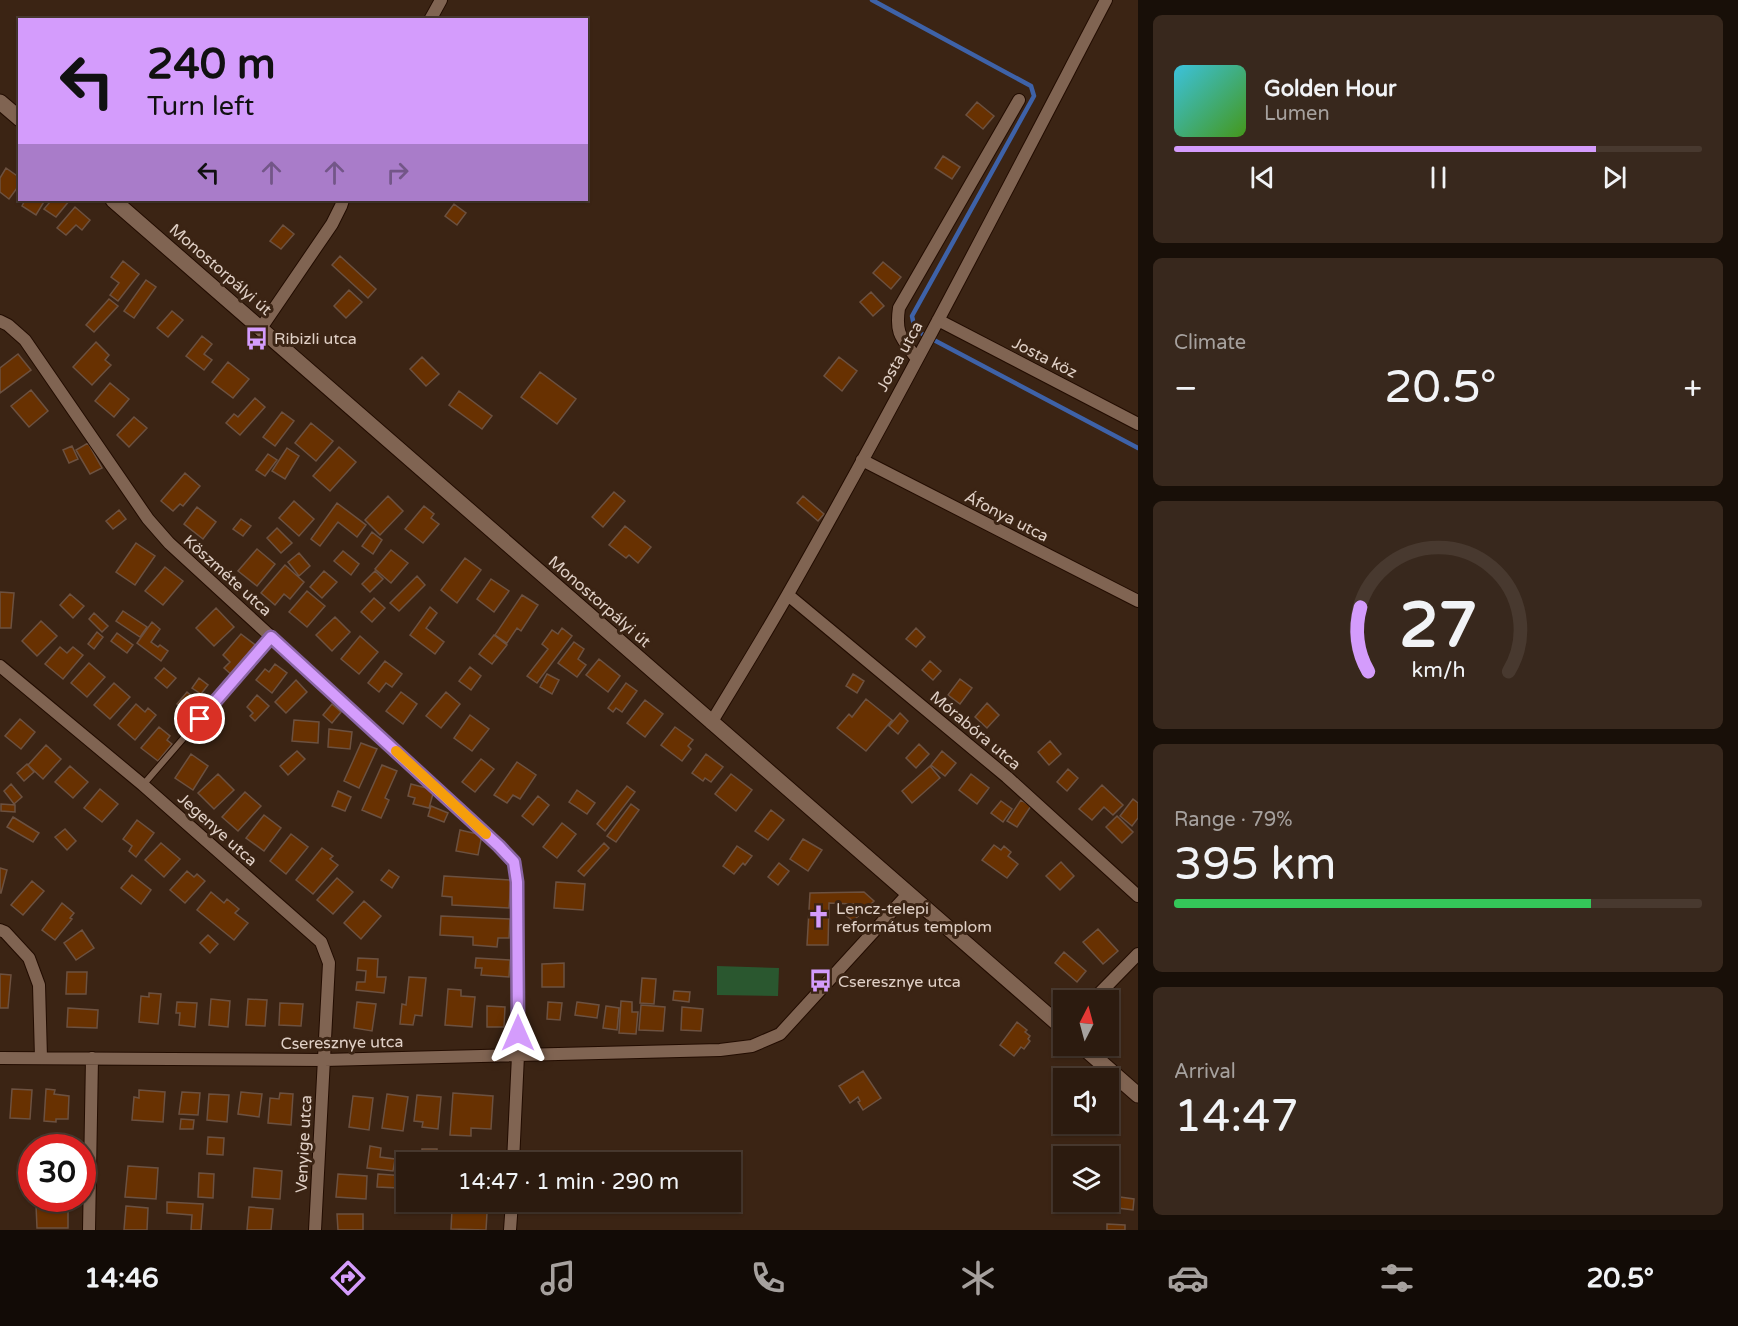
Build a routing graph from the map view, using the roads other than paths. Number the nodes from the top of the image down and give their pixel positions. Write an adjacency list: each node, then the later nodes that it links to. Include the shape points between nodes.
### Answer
1 (441, 0): 3 (street)
2 (1106, 0): 10 (street, Josta utca)
3 (431, 18)
4 (1019, 100): 12 (street, via 899,309 897,326)
5 (0, 102): 6 (street)
6 (18, 117)
7 (114, 201): 11 (street, Monostorpályi út)
8 (343, 201): 11 (street, via 332,224)
9 (0, 321): 17 (street, Köszméte utca, via 25,340 147,519)
10 (935, 325): 12 (street, Josta utca); 13 (street, Josta köz)
11 (261, 328): 19 (street, Monostorpályi út)
12 (917, 359): 14 (street, Josta utca)
13 (1138, 424)
14 (861, 460): 15 (street, Josta utca); 16 (street, Áfonya utca)
15 (788, 594): 19 (street, Josta utca); 22 (street, Mórabóra utca, via 1007,777)
16 (1138, 601)
17 (271, 637): 20 (lane); 27 (street, Köszméte utca, via 514,862)
18 (0, 666): 20 (street, Jegenye utca)
19 (711, 723): 21 (street, Monostorpályi út)
20 (143, 785): 32 (street, Jegenye utca, via 321,942 329,963)
21 (908, 894): 26 (street, Monostorpályi út); 27 (street, Cseresznye utca, via 780,1034 752,1046)
22 (1138, 896)
23 (0, 930): 30 (street, via 29,958 39,985)
24 (1138, 954): 25 (street)
25 (1103, 990)
26 (1053, 1019)
27 (518, 1055): 32 (street, Cseresznye utca); 34 (street, Köszméte utca)
28 (1093, 1056): 33 (street)
29 (0, 1058): 30 (street, Cseresznye utca)
30 (41, 1058): 31 (street, Cseresznye utca)
31 (92, 1058): 32 (street, Cseresznye utca); 36 (street)
32 (324, 1060): 37 (street, Venyige utca)
33 (1138, 1095)
34 (513, 1152)
35 (511, 1212): 38 (street)
36 (89, 1230)
37 (315, 1230)
38 (510, 1230)

